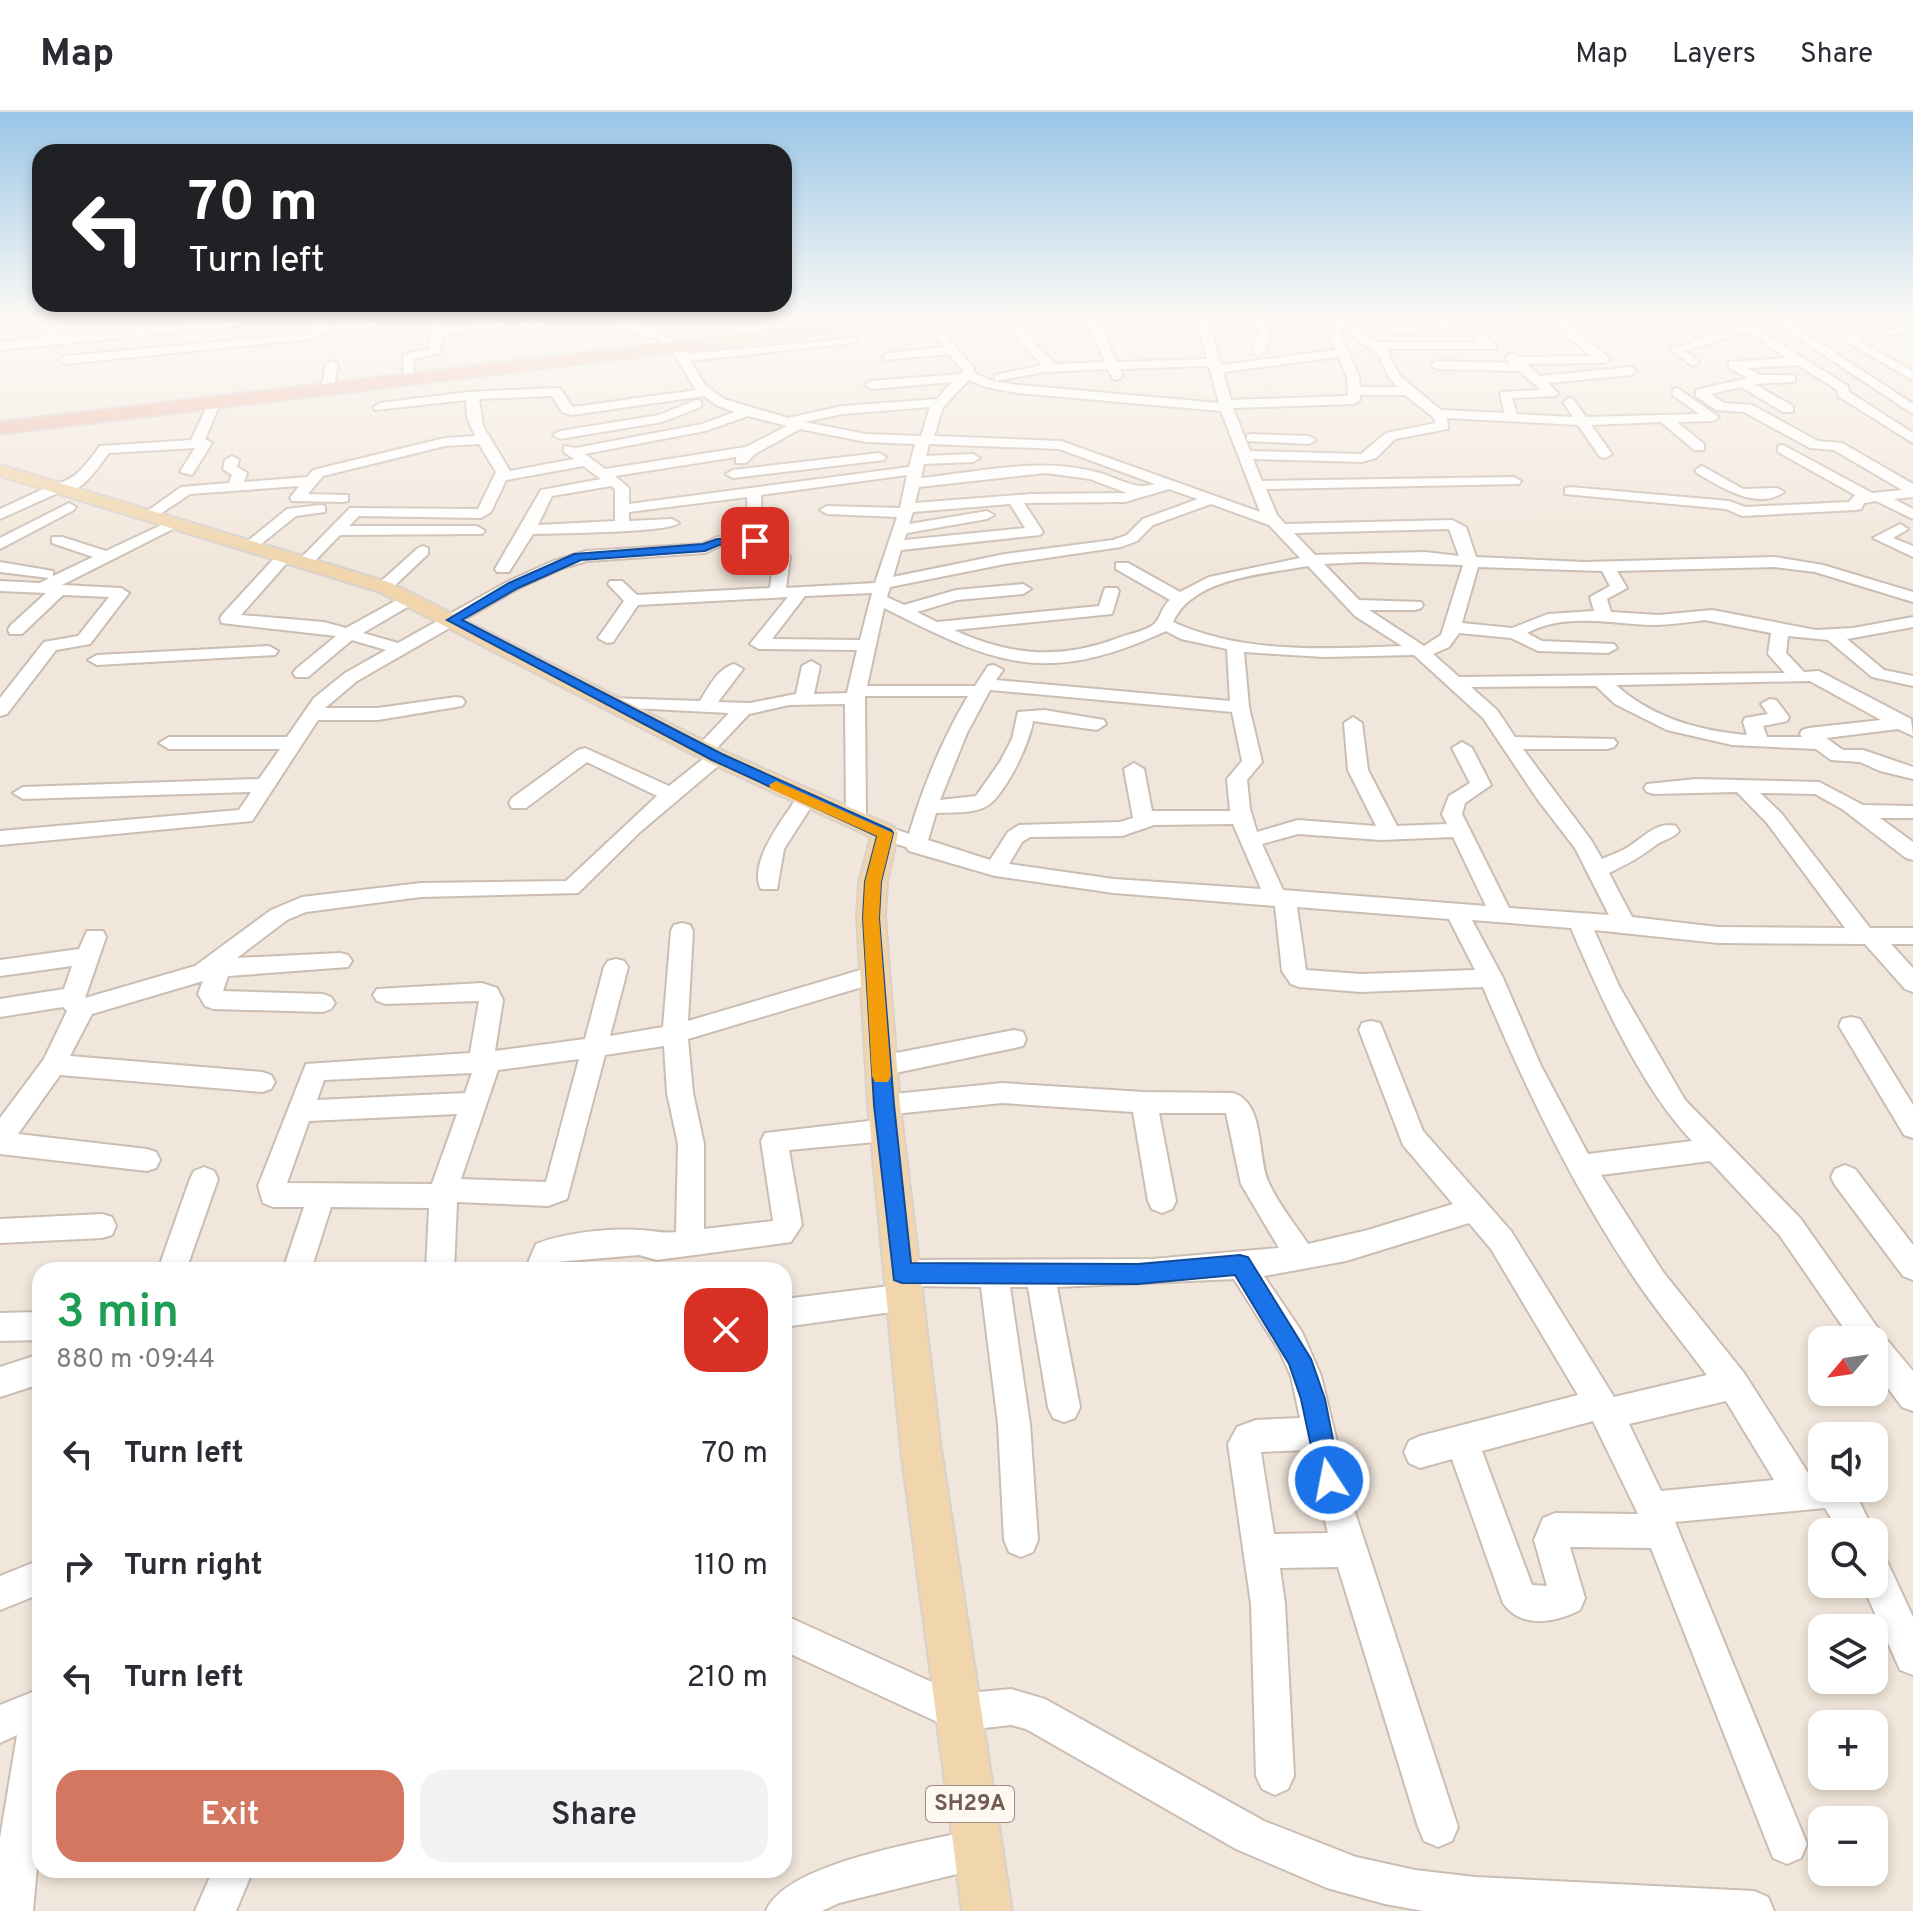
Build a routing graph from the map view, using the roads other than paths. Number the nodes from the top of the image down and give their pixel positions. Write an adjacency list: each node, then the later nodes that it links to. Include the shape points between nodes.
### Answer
1 (224, 401): 17 (highway)
2 (435, 401): 22 (street)
3 (477, 401): 37 (street, via 471,411)
4 (562, 401): 23 (street)
5 (659, 401): 23 (street)
6 (697, 401): 34 (street, via 664,417)
7 (722, 401): 25 (street)
8 (1146, 401): 21 (street)
9 (1226, 401): 21 (street)
10 (1351, 401): 20 (street)
11 (1421, 401): 26 (street)
12 (1507, 401): 27 (street)
13 (1690, 401): 28 (street, via 1713,417)
14 (1712, 401): 66 (street, via 1721,407 1745,407 1815,445 1837,446)
15 (1774, 401): 24 (street)
16 (1854, 401): 36 (street)
17 (215, 402): 31 (highway); 40 (street)
18 (941, 402): 30 (street, via 843,410); 39 (street)
19 (1569, 402): 29 (street)
20 (1276, 403): 21 (street)
21 (1227, 406): 35 (street)
22 (380, 407)
23 (567, 409): 34 (street, via 554,420)
24 (1788, 409)
25 (746, 412): 30 (street); 32 (street)
26 (1437, 414): 27 (street); 45 (street, via 1443,426 1391,436 1362,458)
27 (1514, 417): 29 (street); 33 (street)
28 (1665, 419): 29 (street, via 1627,415); 41 (street)
29 (1585, 421): 44 (street)
30 (792, 424): 39 (street, via 866,438); 43 (street)
31 (0, 428)
32 (726, 430): 43 (street); 46 (street)
33 (1522, 433)
34 (560, 435): 46 (street)
35 (1237, 438): 38 (street); 45 (street)
36 (1913, 439)
37 (483, 440): 56 (street); 59 (street, via 440,444 321,472)
38 (1309, 440)
39 (924, 441): 53 (street); 62 (street, via 1061,445)
40 (197, 442): 54 (street, via 205,445); 69 (street, via 105,449)
41 (1699, 447)
42 (1783, 449): 70 (street)
43 (751, 450): 52 (street); 58 (street)
44 (1605, 454)
45 (1244, 455): 63 (street)
46 (582, 457): 56 (street); 58 (street)
47 (879, 457): 52 (street)
48 (973, 458): 53 (street)
49 (232, 460): 61 (street, via 230,469 240,473)
50 (0, 470): 69 (main road)
51 (1702, 470): 71 (street)
52 (734, 471): 58 (street); 67 (street)
53 (915, 471): 55 (street); 67 (street); 82 (street)
54 (187, 472)
55 (995, 473): 68 (street, via 1053,469); 73 (street, via 1013,489)
56 (502, 477): 86 (street, via 481,514 356,510)
57 (1758, 477): 65 (street)
58 (609, 480): 74 (street, via 623,490); 87 (street, via 548,492)
59 (310, 481): 61 (street); 91 (street, via 298,498 339,503 295,511)
60 (1514, 481): 63 (street)
61 (235, 485): 78 (street, via 185,490)
62 (1166, 485): 68 (street); 72 (street)
63 (1256, 485): 84 (street)
64 (1570, 491): 71 (street)
65 (1777, 492): 71 (street); 75 (street)
66 (1913, 492): 70 (street)
67 (748, 493): 74 (street, via 680,494); 94 (street, via 757,540)
68 (1142, 493): 73 (street)
69 (64, 494): 76 (street); 78 (main road); 90 (street)
70 (1875, 497): 75 (street, via 1856,500 1856,506); 79 (street)
71 (1735, 499): 75 (street, via 1741,512)
72 (1209, 500): 84 (street); 110 (street, via 1148,522 1132,538 1116,544 1005,559)
73 (1018, 503): 82 (street); 82 (street); 82 (street, via 1035,532)
74 (622, 509): 83 (street)
75 (1801, 509)
76 (4, 510)
77 (827, 510): 82 (street)
78 (149, 515): 80 (main road)
79 (1913, 515)
80 (174, 523): 91 (main road); 95 (street)
81 (672, 523): 83 (street)
82 (902, 524): 110 (street)
83 (625, 526): 87 (street); 94 (street)
84 (1279, 526): 98 (street); 99 (street, via 1452,524 1458,527)
85 (1900, 529): 93 (street, via 1881,538)
86 (335, 530): 88 (street); 97 (street)
87 (528, 530): 103 (street)
88 (477, 531)
89 (57, 540): 95 (street)
90 (0, 544)
91 (251, 545): 97 (main road)
92 (423, 551): 107 (street)
93 (1913, 552)
94 (625, 554): 125 (street, via 586,556 557,565)
95 (107, 556): 104 (street)
96 (782, 557): 114 (street)
97 (295, 559): 107 (main road); 127 (street, via 227,617)
98 (1313, 560): 99 (street, via 1393,556); 111 (street); 118 (street, via 1236,574)
99 (1471, 562): 102 (street); 130 (street)
100 (1122, 566): 118 (street)
101 (0, 567): 104 (street)
102 (1608, 568): 116 (street, via 1790,563); 123 (street, via 1619,588 1598,597)
103 (503, 569)
104 (57, 584): 106 (street); 131 (street); 164 (street, via 121,593 84,640 50,646)
105 (616, 584): 119 (street)
106 (0, 586)
107 (384, 587): 117 (main road)
108 (1023, 589): 112 (street)
109 (1395, 589): 111 (street)
110 (881, 590): 115 (street); 122 (street); 137 (street)
111 (1339, 590): 120 (street)
112 (998, 591): 122 (street, via 956,595); 124 (street)
113 (1111, 591): 124 (street, via 1106,610)
114 (777, 594): 115 (street); 119 (street)
115 (799, 594): 137 (street, via 759,644)
116 (1913, 597)
117 (410, 599): 125 (main road); 133 (street)
118 (1180, 599): 128 (street)
119 (633, 600): 136 (street)
120 (1353, 605): 121 (street); 142 (street)
121 (1415, 605)
122 (903, 611): 129 (street)
123 (1604, 617): 132 (street, via 1717,616); 134 (street, via 1540,620)
124 (1012, 618): 129 (street)
125 (453, 620): 140 (street); 159 (main road)
126 (1913, 622): 135 (street)
127 (292, 624): 133 (street); 141 (street)
128 (1164, 624): 138 (street, via 1185,635); 144 (street, via 1066,658 1030,661)
129 (936, 627): 144 (street)
130 (1452, 627): 134 (street); 142 (street, via 1443,643)
131 (16, 630)
132 (1780, 630): 135 (street); 151 (street, via 1777,654)
133 (350, 633): 140 (street); 149 (street)
134 (1515, 633): 139 (street, via 1538,646)
135 (1833, 635): 154 (street, via 1870,670)
136 (607, 638)
137 (866, 645): 156 (street)
138 (1235, 646): 142 (street); 162 (street)
139 (1608, 648)
140 (400, 649): 165 (street, via 338,686)
141 (269, 651): 143 (street); 148 (street)
142 (1420, 652): 153 (street)
143 (195, 655): 145 (street); 150 (street)
144 (1004, 656): 155 (street)
145 (97, 660)
146 (811, 666): 157 (street)
147 (734, 669): 161 (street)
148 (256, 673)
149 (302, 673)
150 (179, 678)
151 (1800, 678): 152 (street); 168 (street, via 1816,675)
152 (1601, 681): 153 (street); 169 (street, via 1625,701 1682,729)
153 (1457, 682): 172 (street)
154 (1911, 683)
155 (982, 687): 156 (street); 162 (street); 186 (street, via 956,730)
156 (856, 695): 157 (street); 193 (street)
157 (804, 699): 163 (street)
158 (456, 702): 165 (street, via 378,714)
159 (613, 702): 161 (street); 176 (main road)
160 (1770, 704): 169 (street, via 1780,717 1752,722)
161 (706, 707): 163 (street)
162 (1240, 707): 189 (street, via 1252,762 1237,779)
163 (744, 709): 176 (street)
164 (0, 710)
165 (312, 714): 171 (street)
166 (1353, 723): 194 (street, via 1358,776)
167 (1097, 724): 186 (street, via 1059,715 1025,716 1021,739 983,800)
168 (1908, 726): 174 (street, via 1810,734)
169 (1759, 742): 174 (street)
170 (169, 743): 171 (street)
171 (291, 743): 179 (street)
172 (1510, 743): 173 (street); 199 (street)
173 (1607, 743)
174 (1819, 743): 178 (street, via 1840,757 1863,756)
175 (1462, 748): 191 (street, via 1481,785 1452,805)
176 (710, 754): 183 (street); 184 (main road)
177 (1134, 769): 190 (street)
178 (1913, 773)
179 (266, 785): 182 (street); 195 (street, via 248,814 237,818)
180 (1743, 787): 181 (street); 187 (street, via 1810,786); 207 (street)
181 (1654, 788)
182 (23, 793)
183 (670, 794): 185 (street, via 585,754); 210 (street, via 570,888 421,890 294,907)
184 (806, 799): 193 (main road); 200 (street, via 774,849)
185 (519, 803)
186 (926, 807): 193 (street)
187 (1859, 811): 188 (street); 197 (street)
188 (1913, 812)
189 (1243, 817): 190 (street); 196 (street)
190 (1144, 820): 198 (street, via 1122,829 1022,831)
191 (1458, 830): 194 (street); 203 (street)
192 (1669, 831): 199 (street)
193 (886, 833): 198 (street); 213 (main road, SH29A, via 873,882)
194 (1391, 833): 196 (street, via 1298,827)
195 (0, 838)
196 (1252, 840): 201 (street)
197 (1913, 853)
198 (995, 869): 201 (street, via 1114,886)
199 (1598, 869): 205 (street)
200 (769, 884)
201 (1280, 897): 202 (street); 214 (street, via 1299,978 1361,983)
202 (1456, 911): 203 (street); 214 (street)
203 (1501, 914): 204 (street)
204 (1579, 921): 205 (street); 235 (street, via 1608,987 1668,1096)
205 (1625, 924): 207 (street, via 1731,936)
206 (682, 931): 222 (street)
207 (1867, 936): 208 (street); 215 (street)
208 (1913, 936)
209 (340, 961): 210 (street)
210 (220, 963): 217 (street, via 194,976); 218 (street, via 210,994 213,1000)
211 (616, 967): 224 (street)
212 (0, 968): 217 (street, via 91,946)
213 (874, 975): 222 (street); 227 (main road, SH29A)
214 (1491, 978): 237 (street, via 1529,1067)
215 (1913, 983)
216 (385, 995): 225 (street, via 489,994)
217 (77, 1003): 219 (street); 226 (street)
218 (323, 1003)
219 (0, 1008)
220 (1851, 1026): 233 (street)
221 (1371, 1030): 243 (street, via 1412,1137)
222 (675, 1035): 224 (street); 246 (street, via 692,1155)
223 (1014, 1039): 227 (street)
224 (596, 1047): 225 (street); 240 (street, via 557,1191)
225 (484, 1062): 230 (street); 231 (street, via 320,1068)
226 (54, 1065): 228 (street); 234 (street)
227 (881, 1066): 232 (main road, SH29A)
228 (262, 1082)
229 (1144, 1102): 232 (street, via 1002,1093); 242 (street); 247 (street, via 1236,1105 1255,1184)
230 (472, 1103): 231 (street); 240 (street)
231 (299, 1111): 241 (street, via 271,1193)
232 (885, 1117): 246 (street, via 775,1140 787,1219 784,1232); 256 (main road, SH29A)
233 (1913, 1127)
234 (0, 1140): 236 (street)
235 (1717, 1149): 237 (street); 259 (street, via 1790,1227)
236 (147, 1160)
237 (1581, 1166): 264 (street, via 1653,1281)
238 (1845, 1177): 253 (street)
239 (204, 1179): 248 (street)
240 (443, 1193): 241 (street); 250 (street)
241 (321, 1197): 249 (street)
242 (1162, 1201)
243 (1476, 1208): 247 (street); 267 (street, via 1501,1240)
244 (102, 1226): 245 (street)
245 (0, 1231)
246 (690, 1242): 251 (street, via 556,1249)
247 (1301, 1258): 252 (street)
248 (175, 1262)
249 (300, 1262)
250 (440, 1262)
251 (541, 1262)
252 (1240, 1264): 255 (street, via 1138,1274); 268 (street, via 1299,1359)
253 (1913, 1267)
254 (994, 1274): 255 (street); 256 (street); 274 (street, via 1014,1424)
255 (1040, 1274): 266 (street)
256 (904, 1285): 257 (street); 282 (main road, SH29A)
257 (792, 1311)
258 (32, 1326): 260 (street)
259 (1860, 1326)
260 (0, 1327)
261 (1888, 1363): 265 (street)
262 (32, 1372): 263 (street)
263 (0, 1382)
264 (1733, 1384): 267 (street); 271 (street)
265 (1913, 1396)
266 (1064, 1407)
267 (1603, 1409): 269 (street); 273 (street)
268 (1320, 1433): 275 (street); 276 (street, via 1245,1441)
269 (1462, 1441): 270 (street); 273 (street, via 1516,1596 1523,1602 1556,1604 1568,1598 1551,1540 1555,1530)
270 (1420, 1452)
271 (1802, 1494): 272 (street, via 1834,1493); 273 (street)
272 (1850, 1518)
273 (1657, 1519): 288 (street)
274 (1021, 1540)
275 (1350, 1550): 276 (street); 287 (street)
276 (1261, 1551): 286 (street)
277 (32, 1580): 278 (street)
278 (0, 1593)
279 (1886, 1598): 281 (street)
280 (792, 1636): 282 (street)
281 (1913, 1657)
282 (954, 1690): 289 (main road, SH29A); 295 (street, via 1032,1712 1262,1842 1328,1868 1456,1897)
283 (32, 1712): 284 (street)
284 (0, 1724)
285 (32, 1756): 291 (street)
286 (1275, 1776)
287 (1438, 1827)
288 (1787, 1844)
289 (977, 1849): 293 (street, via 819,1889); 294 (main road, SH29A)
290 (229, 1878): 292 (street)
291 (9, 1890)
292 (215, 1911)
293 (786, 1911)
294 (987, 1911)
295 (1754, 1911)

